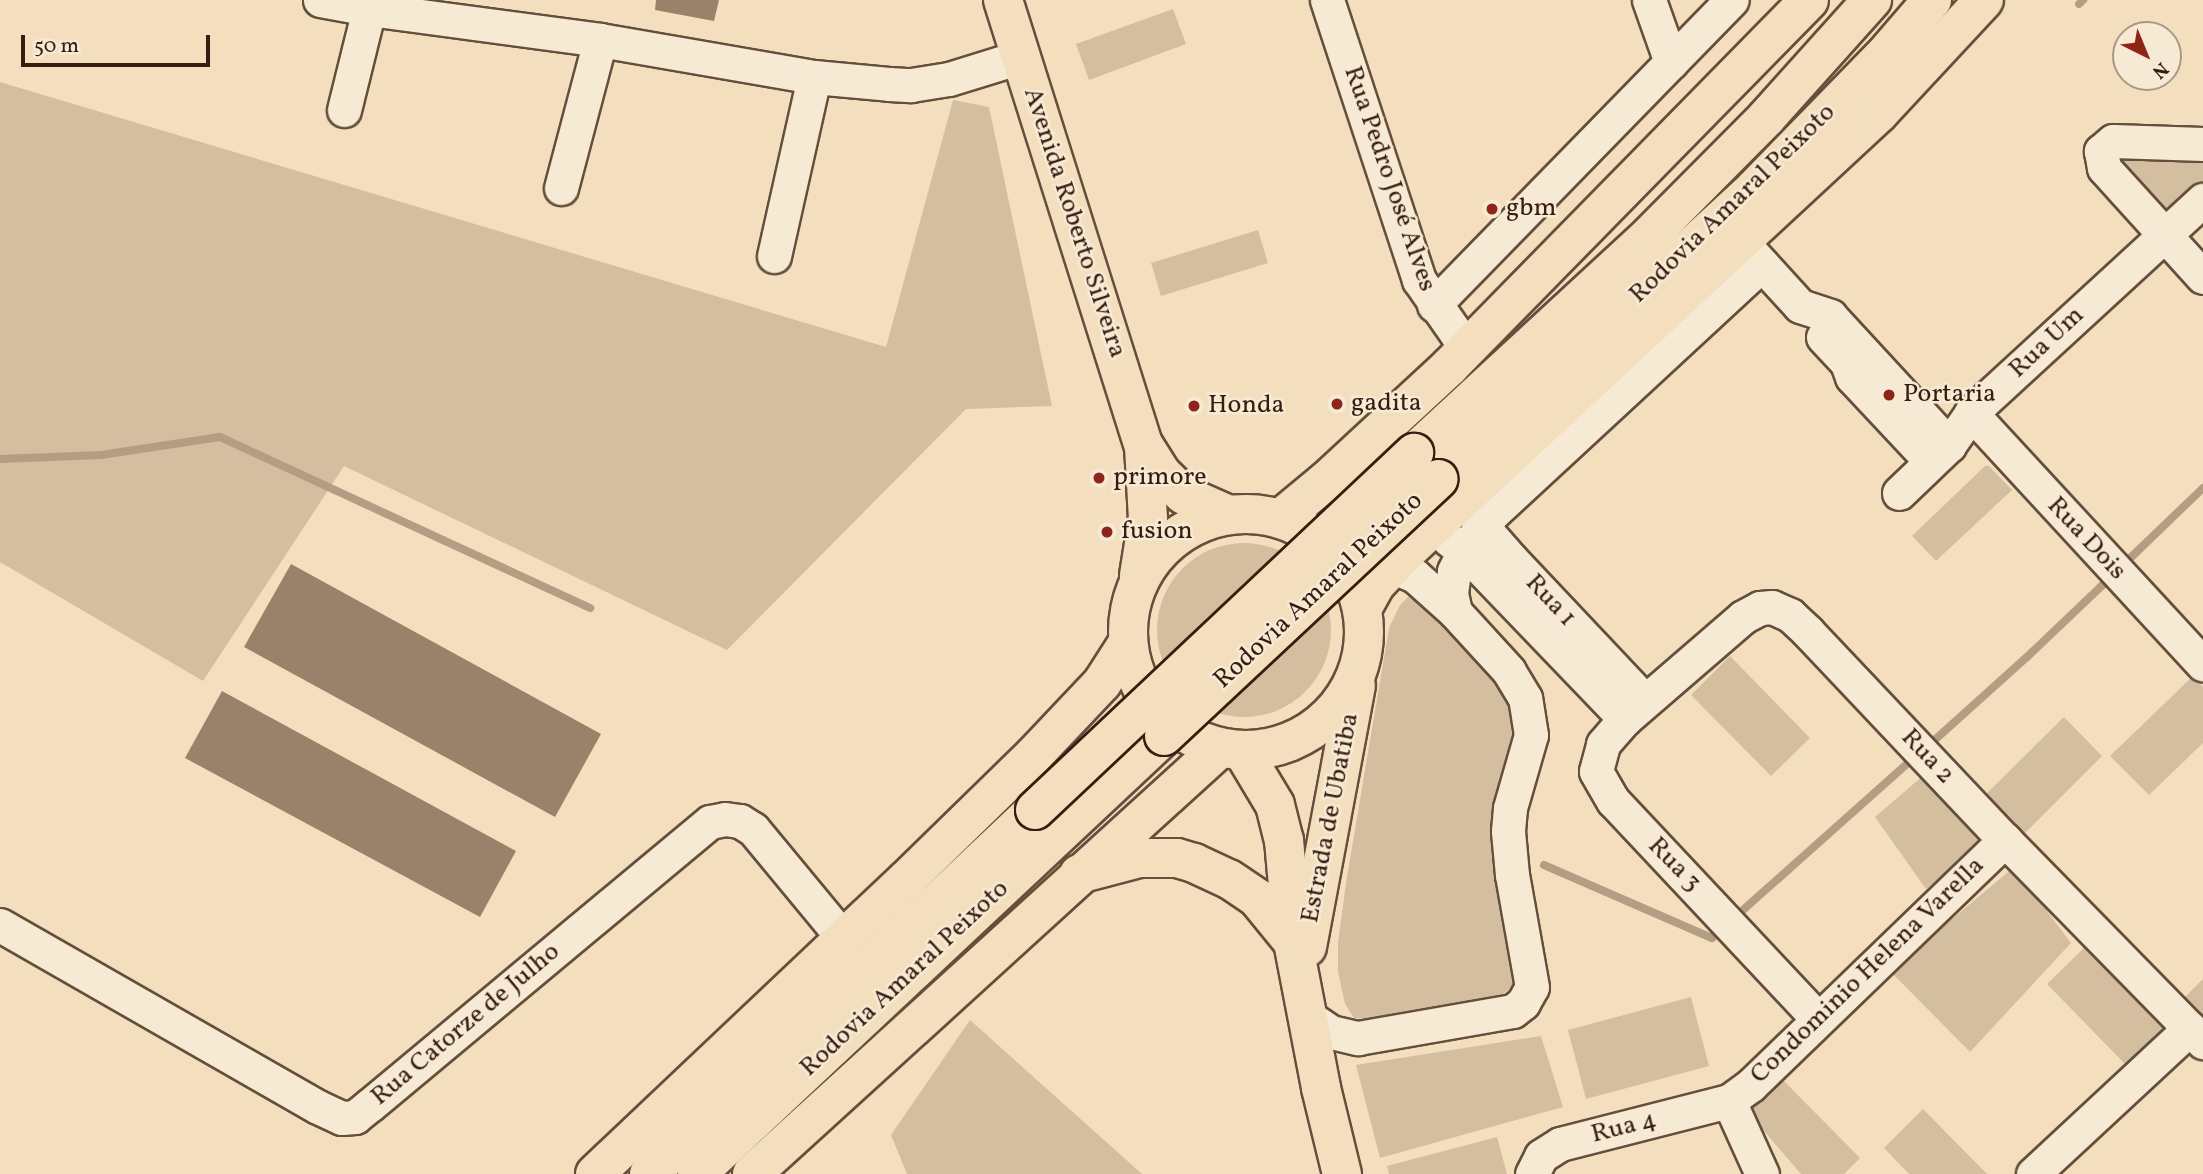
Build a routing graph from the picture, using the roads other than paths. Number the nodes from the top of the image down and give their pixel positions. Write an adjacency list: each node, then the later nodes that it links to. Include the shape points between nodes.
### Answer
1 (320, 0): 10 (street)
2 (1003, 0): 12 (main road, Avenida Roberto Silveira)
3 (1327, 0): 23 (street, Rua Pedro José Alves, via 1419,280)
4 (1649, 0): 13 (street)
5 (1732, 0): 13 (street)
6 (1809, 0): 25 (main road)
7 (1872, 0): 30 (main road, Rodovia Amaral Peixoto, via 1766,118 1650,235)
8 (1932, 0): 30 (main road, Rodovia Amaral Peixoto)
9 (1984, 0): 20 (main road)
10 (369, 9): 11 (street); 15 (street)
11 (600, 40): 14 (street); 17 (street)
12 (1020, 57): 14 (street, via 949,79 911,85); 27 (main road, Avenida Roberto Silveira)
13 (1671, 62): 23 (street)
14 (814, 77): 21 (street)
15 (344, 110)
16 (2203, 144): 19 (street, via 2113,141 2101,151 2104,168)
17 (561, 188)
18 (2203, 200): 19 (street, Rua Um)
19 (2165, 235): 22 (street); 26 (street, Rua Um)
20 (1752, 253): 24 (street); 30 (main road)
21 (774, 257)
22 (2203, 277)
23 (1434, 305): 25 (street, Rua Pedro José Alves)
24 (1802, 317): 28 (street, via 1847,363 1852,377); 28 (street, via 1829,316)
25 (1467, 349): 32 (main road)
26 (1971, 413): 28 (street, Rua Um); 40 (street, Rua Dois)
27 (1144, 446): 31 (main road, Avenida Roberto Silveira, via 1162,474 1184,495); 35 (main road, Avenida Roberto Silveira, via 1148,519)
28 (1940, 453): 29 (street, Rua Um)
29 (1899, 493)
30 (1454, 501): 33 (main road); 33 (street, Rua 1, via 1442,536); 37 (street, via 1451,583); 41 (street, Rua 1); 43 (main road, Rodovia Amaral Peixoto, bridge)
31 (1228, 515): 32 (main road); 35 (main road, via 1179,534 1162,548)
32 (1280, 519): 36 (main road, via 1330,547 1356,587)
33 (1427, 532): 34 (main road)
34 (1391, 566): 36 (main road); 37 (street, via 1415,576)
35 (1137, 584): 38 (main road)
36 (1362, 609): 39 (main road)
37 (1455, 612): 49 (street, via 1516,680 1528,708 1531,735 1508,831 1531,976 1529,995 1513,1010 1499,1014 1358,1038 1331,1032)
38 (1127, 643): 42 (main road, via 1139,684 1163,717 1198,740); 47 (main road, via 1102,683 1077,711)
39 (1361, 659): 42 (main road, via 1342,701 1308,732 1276,746); 48 (main road, Estrada de Ubatiba)
40 (2203, 664)
41 (1635, 710): 44 (street, Rua 2, via 1743,617 1772,607 1790,615 1808,632); 50 (street, Rua 3, via 1603,744 1596,771 1602,786)
42 (1231, 749): 45 (main road); 48 (main road, Estrada de Ubatiba, via 1275,805 1288,870)
43 (1047, 823): 54 (main road, Rodovia Amaral Peixoto); 55 (main road, Rodovia Amaral Peixoto)
44 (2005, 840): 50 (street, Condominio Helena Varella); 51 (street, Rua 2)
45 (1079, 874): 48 (main road, via 1139,858 1194,863 1257,898); 56 (main road)
46 (0, 925): 47 (street, Rua Catorze de Julho, via 342,1118 355,1117 370,1105 710,822 740,821 753,829)
47 (844, 939): 53 (main road)
48 (1297, 959): 49 (main road, Estrada de Ubatiba)
49 (1307, 1016): 57 (main road, Estrada de Ubatiba)
50 (1818, 1019): 52 (street, Condominio Helena Varella)
51 (2197, 1035): 60 (street)
52 (1729, 1101): 58 (street, Rua 4, via 1560,1144 1541,1156); 59 (street)
53 (595, 1174)
54 (649, 1174)
55 (697, 1174)
56 (752, 1174)
57 (1342, 1174)
58 (1532, 1174)
59 (1762, 1174)
60 (2034, 1174)

